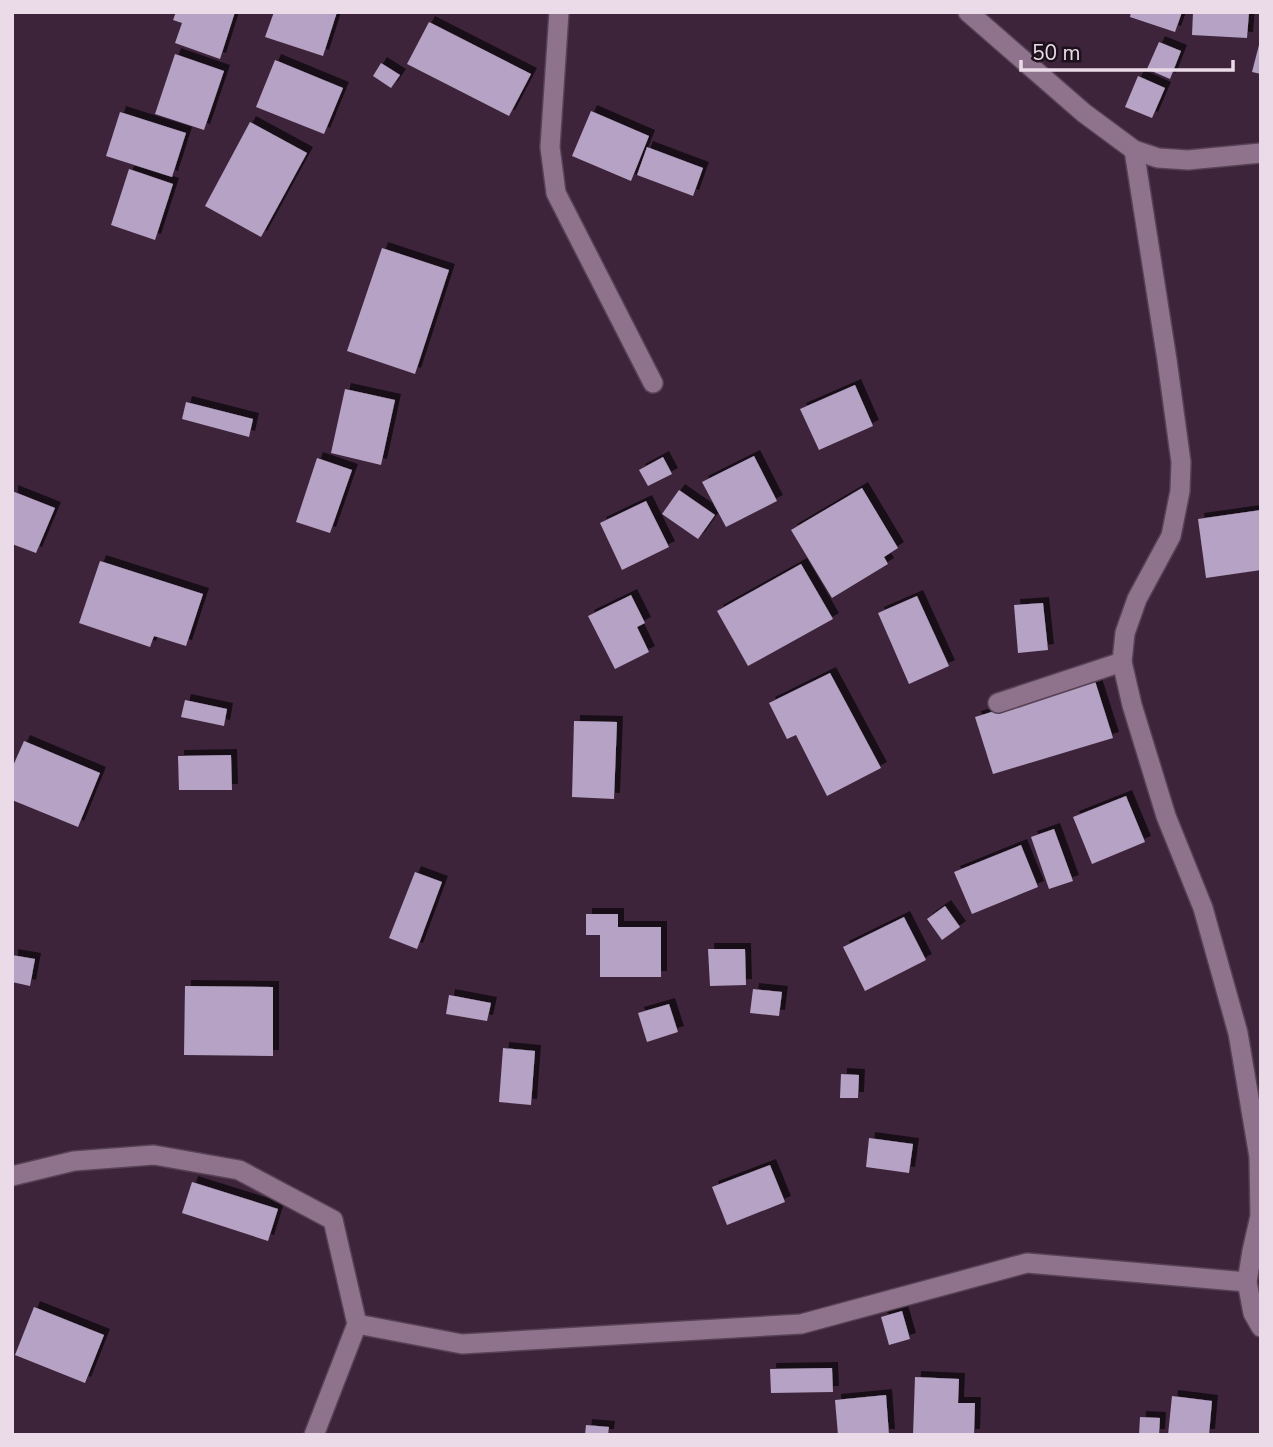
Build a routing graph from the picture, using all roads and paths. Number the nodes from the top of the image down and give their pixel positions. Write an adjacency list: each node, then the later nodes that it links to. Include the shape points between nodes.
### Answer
1 (559, 12): 5 (street, via 550,147 556,193)
2 (968, 12): 3 (street, via 1084,113)
3 (1134, 150): 4 (street, via 1188,160); 6 (street, via 1181,462 1171,536 1137,599 1125,633)
4 (1261, 153)
5 (653, 383)
6 (1122, 662): 7 (street); 9 (street, via 1166,816 1203,908 1238,1033 1259,1157 1260,1216)
7 (998, 702)
8 (12, 1177): 10 (street, via 74,1161 154,1155 239,1170 333,1220)
9 (1247, 1282): 10 (street, via 1027,1263 801,1324 462,1344); 11 (street)
10 (357, 1324): 12 (street)
11 (1261, 1327)
12 (314, 1435)

